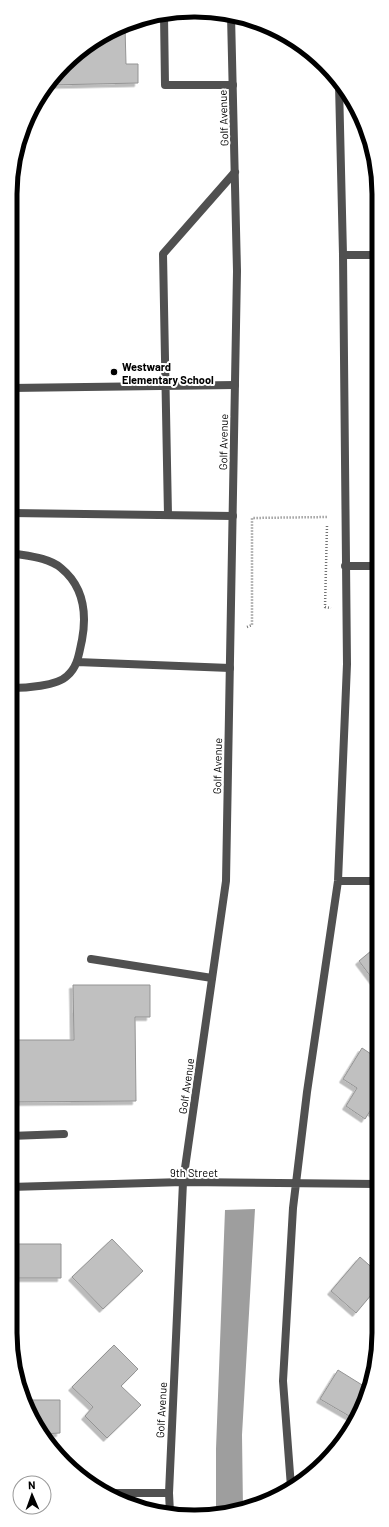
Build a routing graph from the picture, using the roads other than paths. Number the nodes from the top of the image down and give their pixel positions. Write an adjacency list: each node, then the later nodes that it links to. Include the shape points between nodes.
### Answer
1 (164, 20): 3 (street, via 165,85)
2 (231, 21): 3 (street, Golf Avenue)
3 (233, 85): 5 (street, Golf Avenue)
4 (339, 92): 6 (street)
5 (235, 172): 8 (street, Golf Avenue); 9 (street, via 163,254)
6 (343, 255): 7 (street); 15 (street)
7 (372, 256)
8 (235, 385): 9 (street); 13 (street, Golf Avenue)
9 (166, 386): 10 (street); 12 (street)
10 (17, 388)
11 (17, 513): 12 (street)
12 (168, 515): 13 (street)
13 (233, 516): 18 (street, Golf Avenue)
14 (17, 554): 17 (street, via 37,558 60,567 78,589 83,605 84,628)
15 (346, 566): 16 (street); 20 (street, via 347,664)
16 (372, 566)
17 (77, 662): 18 (street); 19 (street, via 67,677 56,682)
18 (230, 668): 23 (street, Golf Avenue, via 226,881)
19 (17, 688)
20 (338, 881): 21 (street); 27 (street)
21 (372, 881)
22 (91, 959): 23 (street)
23 (212, 978): 26 (street, Golf Avenue)
24 (64, 1134): 25 (street)
25 (17, 1136)
26 (183, 1182): 27 (street, 9th Street); 29 (street, 9th Street); 32 (street, Golf Avenue)
27 (295, 1184): 28 (street, 9th Street); 30 (street, via 283,1381)
28 (372, 1184)
29 (17, 1187)
30 (291, 1481)
31 (119, 1493): 32 (street)
32 (169, 1493): 33 (street, Golf Avenue)
33 (170, 1508)

